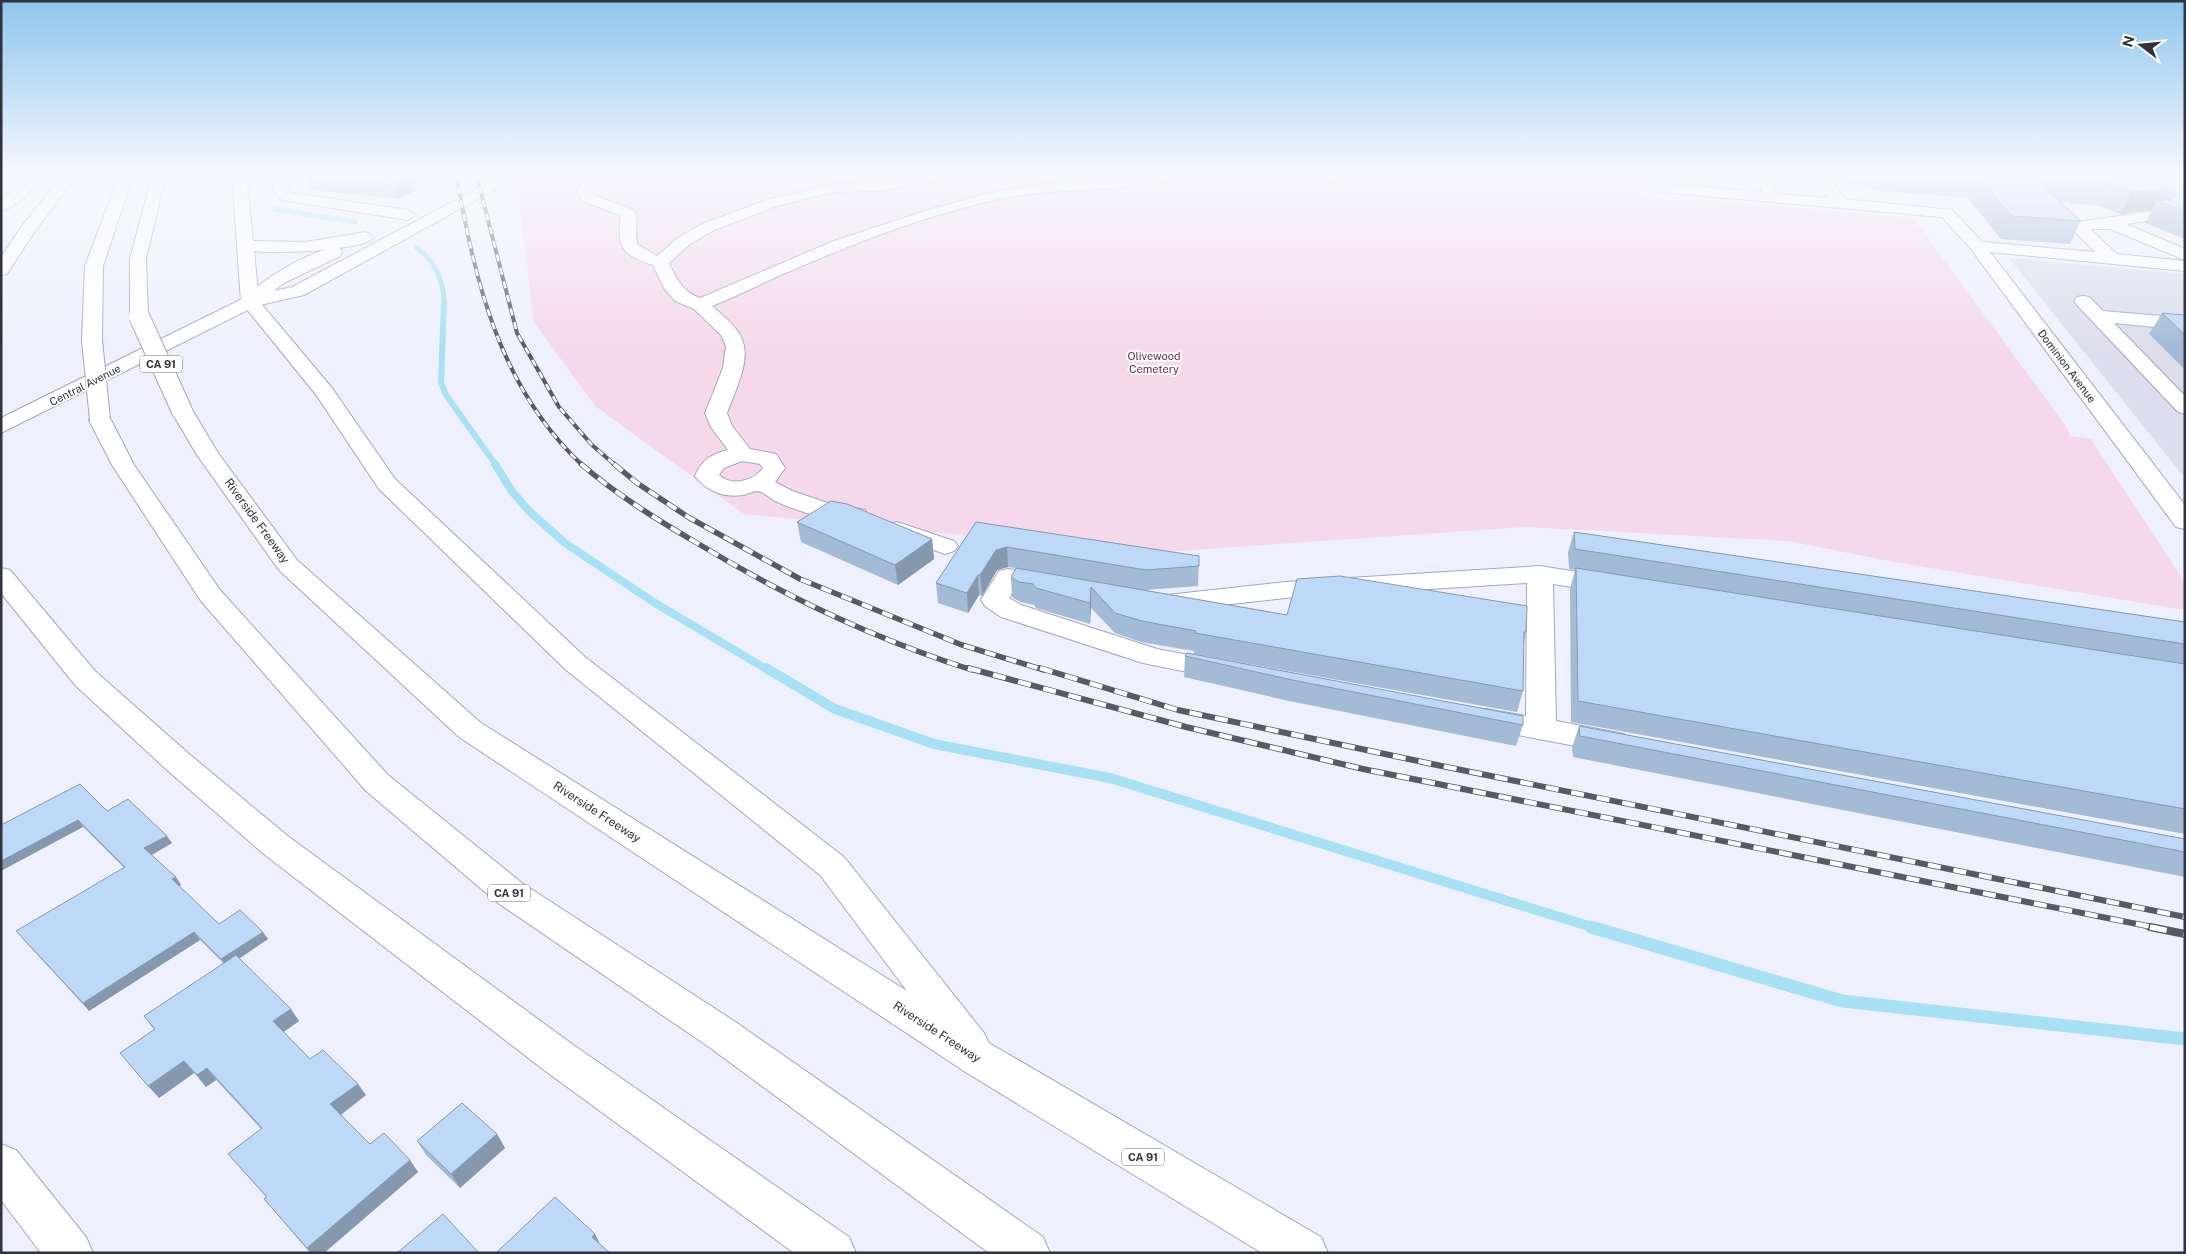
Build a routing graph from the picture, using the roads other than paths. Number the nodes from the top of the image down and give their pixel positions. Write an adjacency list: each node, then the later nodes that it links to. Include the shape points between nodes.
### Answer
1 (26, 232): 20 (main road)
2 (105, 232): 45 (main road, CA 91, bridge, via 94,266 92,340 100,420 123,465 210,595 377,783 510,893 723,1035)
3 (145, 232): 41 (main road, Riverside Freeway / CA 91, bridge, via 138,259 139,316 182,411 208,455 288,565 470,730)
4 (243, 232): 14 (main road)
5 (376, 232): 13 (main road, Central Avenue)
6 (408, 232): 22 (main road, Central Avenue, via 298,290)
7 (625, 232): 18 (main road, via 630,248 642,257)
8 (700, 232): 18 (main road)
9 (880, 232): 23 (main road, via 817,253)
10 (1964, 232): 15 (main road, Dominion Avenue)
11 (2083, 232): 17 (main road)
12 (2129, 232): 16 (main road)
13 (366, 237): 14 (main road, via 289,249); 22 (main road, Central Avenue, via 276,280)
14 (244, 245): 22 (main road)
15 (1977, 246): 17 (main road); 30 (main road, Dominion Avenue)
16 (2185, 256)
17 (2112, 259): 19 (main road)
18 (660, 262): 23 (main road, via 680,297)
19 (2185, 266)
20 (1, 270)
21 (2083, 301): 24 (main road)
22 (250, 302): 27 (main road, Central Avenue); 41 (main road, via 325,392 387,484 575,663 832,866)
23 (700, 305): 28 (main road, via 729,332 736,346 716,413)
24 (2098, 316): 25 (main road); 26 (main road)
25 (2185, 324)
26 (2185, 408)
27 (1, 427)
28 (742, 454): 29 (main road, via 761,456 772,463 772,473); 29 (main road, via 721,460 708,470 706,476 716,485 726,488)
29 (760, 482): 31 (main road, via 784,496 824,510 849,513)
30 (2185, 522)
31 (945, 546)
32 (1540, 574): 35 (main road); 36 (main road, via 1285,590 1171,604); 39 (main road)
33 (1, 576): 44 (main road, via 84,678 278,846 558,1057)
34 (1075, 588): 37 (main road, via 1008,577 994,600 1010,611 1153,657)
35 (1638, 590)
36 (1142, 599)
37 (1250, 675)
38 (1464, 715): 39 (main road)
39 (1542, 729): 40 (main road)
40 (1639, 747)
41 (981, 1060): 46 (main road, Riverside Freeway / CA 91)
42 (3, 1172): 43 (main road)
43 (70, 1253)
44 (833, 1253)
45 (1027, 1253)
46 (1305, 1253)

